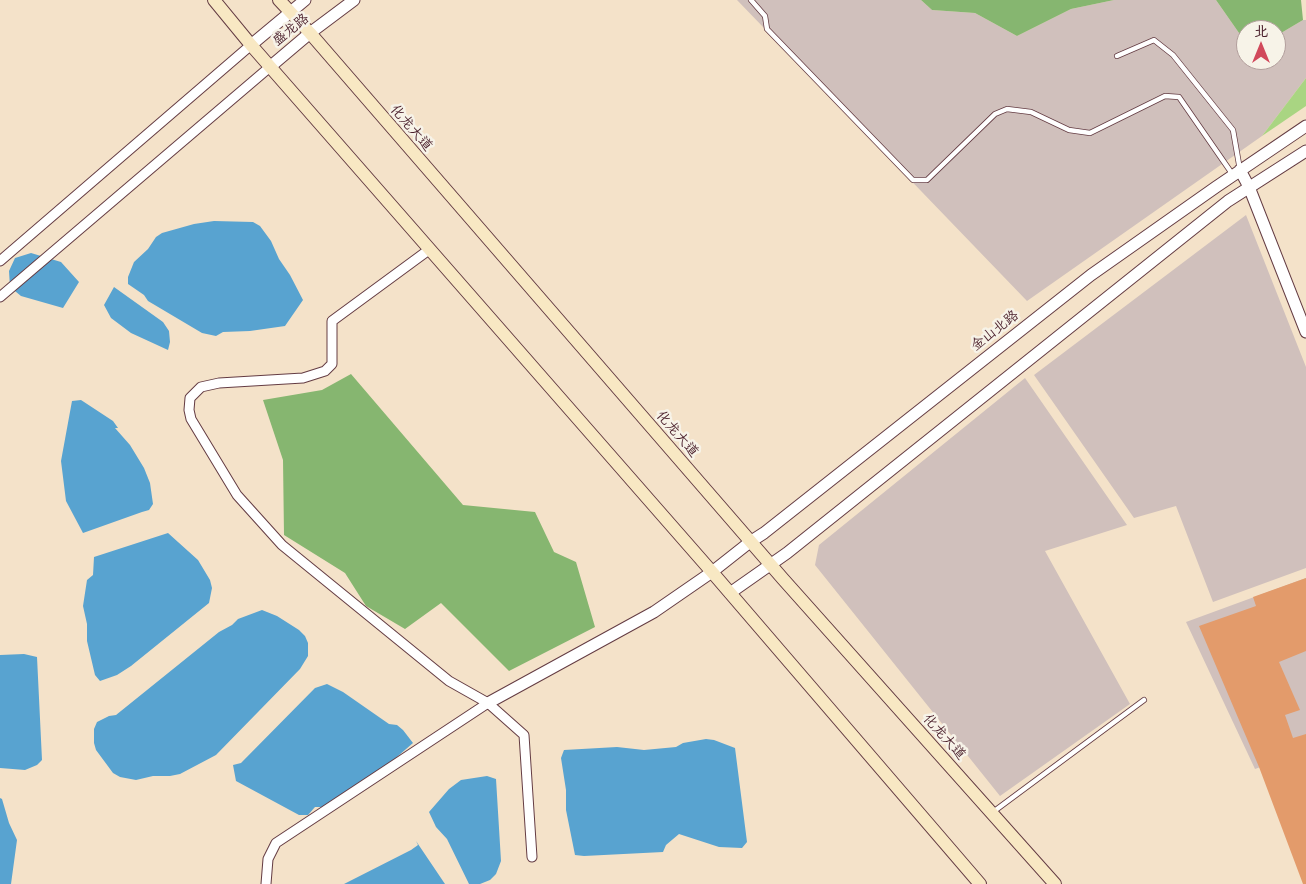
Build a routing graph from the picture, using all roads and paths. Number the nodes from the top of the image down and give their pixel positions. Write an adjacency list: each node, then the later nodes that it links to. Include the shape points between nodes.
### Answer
1 (214, 0): 8 (main road)
2 (279, 0): 6 (main road, 化龙大道)
3 (305, 0): 6 (street, 盛龙路)
4 (354, 0): 7 (street, 盛龙路)
5 (751, 0): 13 (lane, via 764,16 767,29 913,180 927,180 995,114 1007,109 1031,112 1069,130 1090,133 1165,96 1179,97)
6 (290, 12): 7 (main road, 化龙大道); 8 (street, 盛龙路)
7 (310, 33): 10 (street, 盛龙路); 19 (main road, 化龙大道)
8 (251, 45): 10 (main road); 16 (street)
9 (1117, 56): 13 (lane, via 1154,40 1173,55 1233,130)
10 (271, 66): 15 (main road); 17 (street)
11 (1306, 126): 13 (street, 金山北路)
12 (1306, 151): 14 (street)
13 (1237, 172): 14 (street); 19 (street, 金山北路, via 1091,275)
14 (1248, 188): 18 (street); 20 (street)
15 (430, 249): 21 (main road); 24 (street, via 332,321 332,364 325,371 303,378 201,387 190,398 188,410 237,495 282,545 449,681)
16 (0, 261)
17 (0, 297)
18 (1306, 332)
19 (750, 542): 20 (main road, 化龙大道); 21 (street, 金山北路)
20 (771, 565): 22 (street); 25 (main road, 化龙大道)
21 (712, 572): 22 (main road); 24 (street, 金山北路, via 654,612)
22 (730, 593): 28 (main road)
23 (1144, 700): 25 (lane)
24 (488, 703): 26 (street, via 524,735); 27 (street, via 276,843 268,859)
25 (992, 813): 29 (main road, 化龙大道)
26 (532, 857)
27 (266, 884)
28 (980, 884)
29 (1055, 884)

